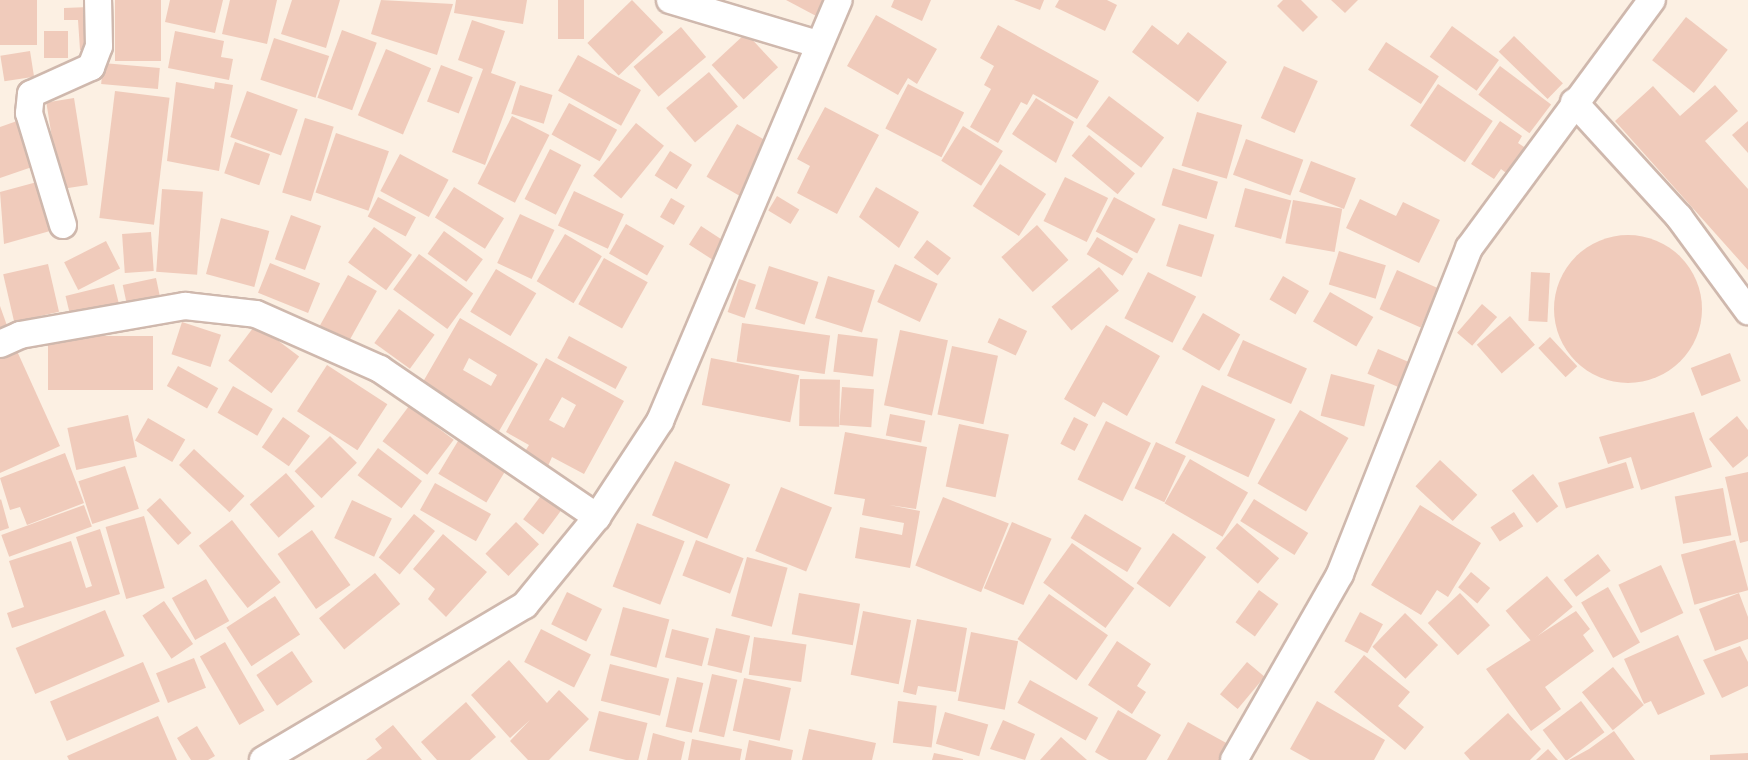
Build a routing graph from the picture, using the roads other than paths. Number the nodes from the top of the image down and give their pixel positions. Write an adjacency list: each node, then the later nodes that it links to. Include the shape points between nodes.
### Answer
1 (98, 0): 7 (street, via 99,46 91,68 31,94 28,113)
2 (670, 0): 5 (street)
3 (839, 0): 5 (street)
4 (1652, 0): 6 (street)
5 (818, 44): 10 (street, via 660,421)
6 (1574, 102): 8 (street, via 1679,217); 12 (street, via 1469,248 1340,574)
7 (63, 225)
8 (1748, 311)
9 (0, 344): 10 (street, via 20,335 185,306 256,314 380,369)
10 (597, 517): 11 (street, via 525,605)
11 (263, 760)
12 (1234, 760)

